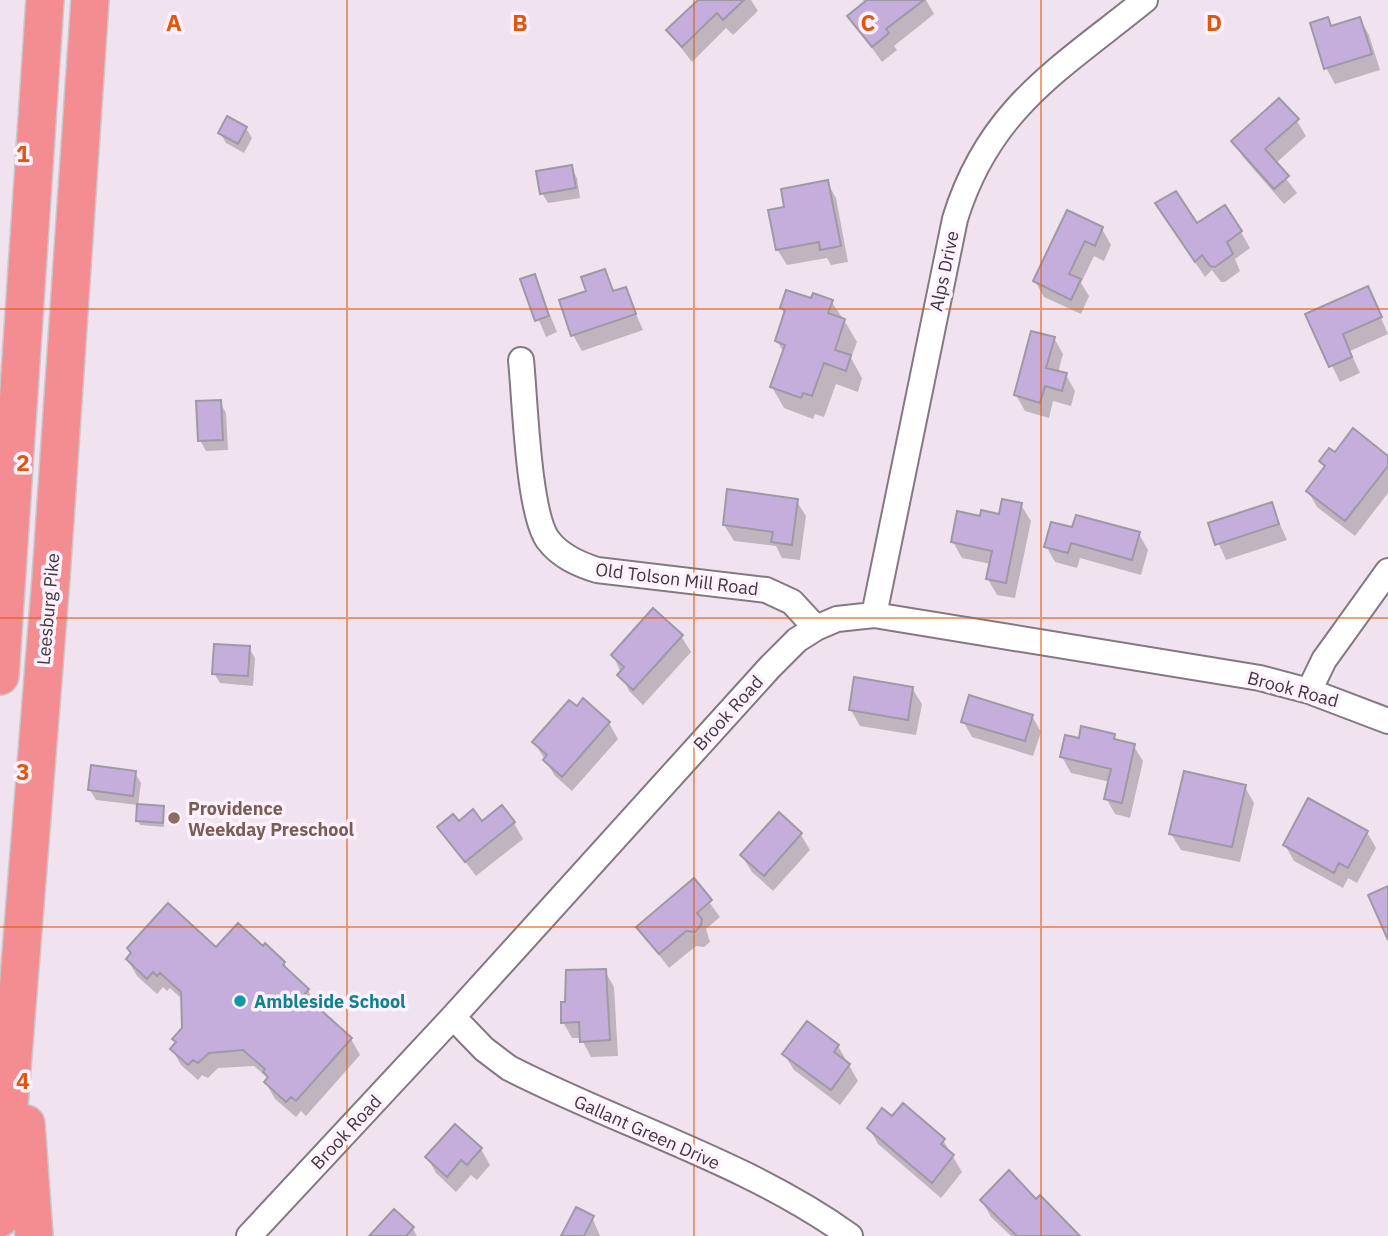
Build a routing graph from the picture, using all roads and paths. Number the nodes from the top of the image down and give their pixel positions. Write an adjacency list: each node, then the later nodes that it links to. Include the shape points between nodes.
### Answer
1 (45, 0): 10 (highway)
2 (71, 0): 5 (highway, via 60,155 64,181)
3 (90, 0): 5 (highway, Leesburg Pike)
4 (1145, 0): 8 (street, Alps Drive, via 1015,108 994,133 964,190)
5 (76, 209): 13 (highway, Leesburg Pike)
6 (521, 360): 9 (street, Old Tolson Mill Road, via 536,507 548,540 561,554 597,570 766,590 792,602)
7 (1388, 571): 11 (street, via 1324,660)
8 (874, 615): 9 (street, Brook Road, via 837,619); 11 (street, Brook Road, via 1234,673)
9 (816, 628): 14 (street, Brook Road, via 767,670)
10 (0, 676)
11 (1309, 691): 12 (street, Brook Road)
12 (1388, 720)
13 (19, 990): 15 (highway, Leesburg Pike); 16 (highway)
14 (453, 1017): 17 (street, Brook Road); 18 (street, Gallant Green Drive, via 509,1068 756,1182)
15 (0, 1218)
16 (34, 1236)
17 (249, 1236)
18 (850, 1236)

